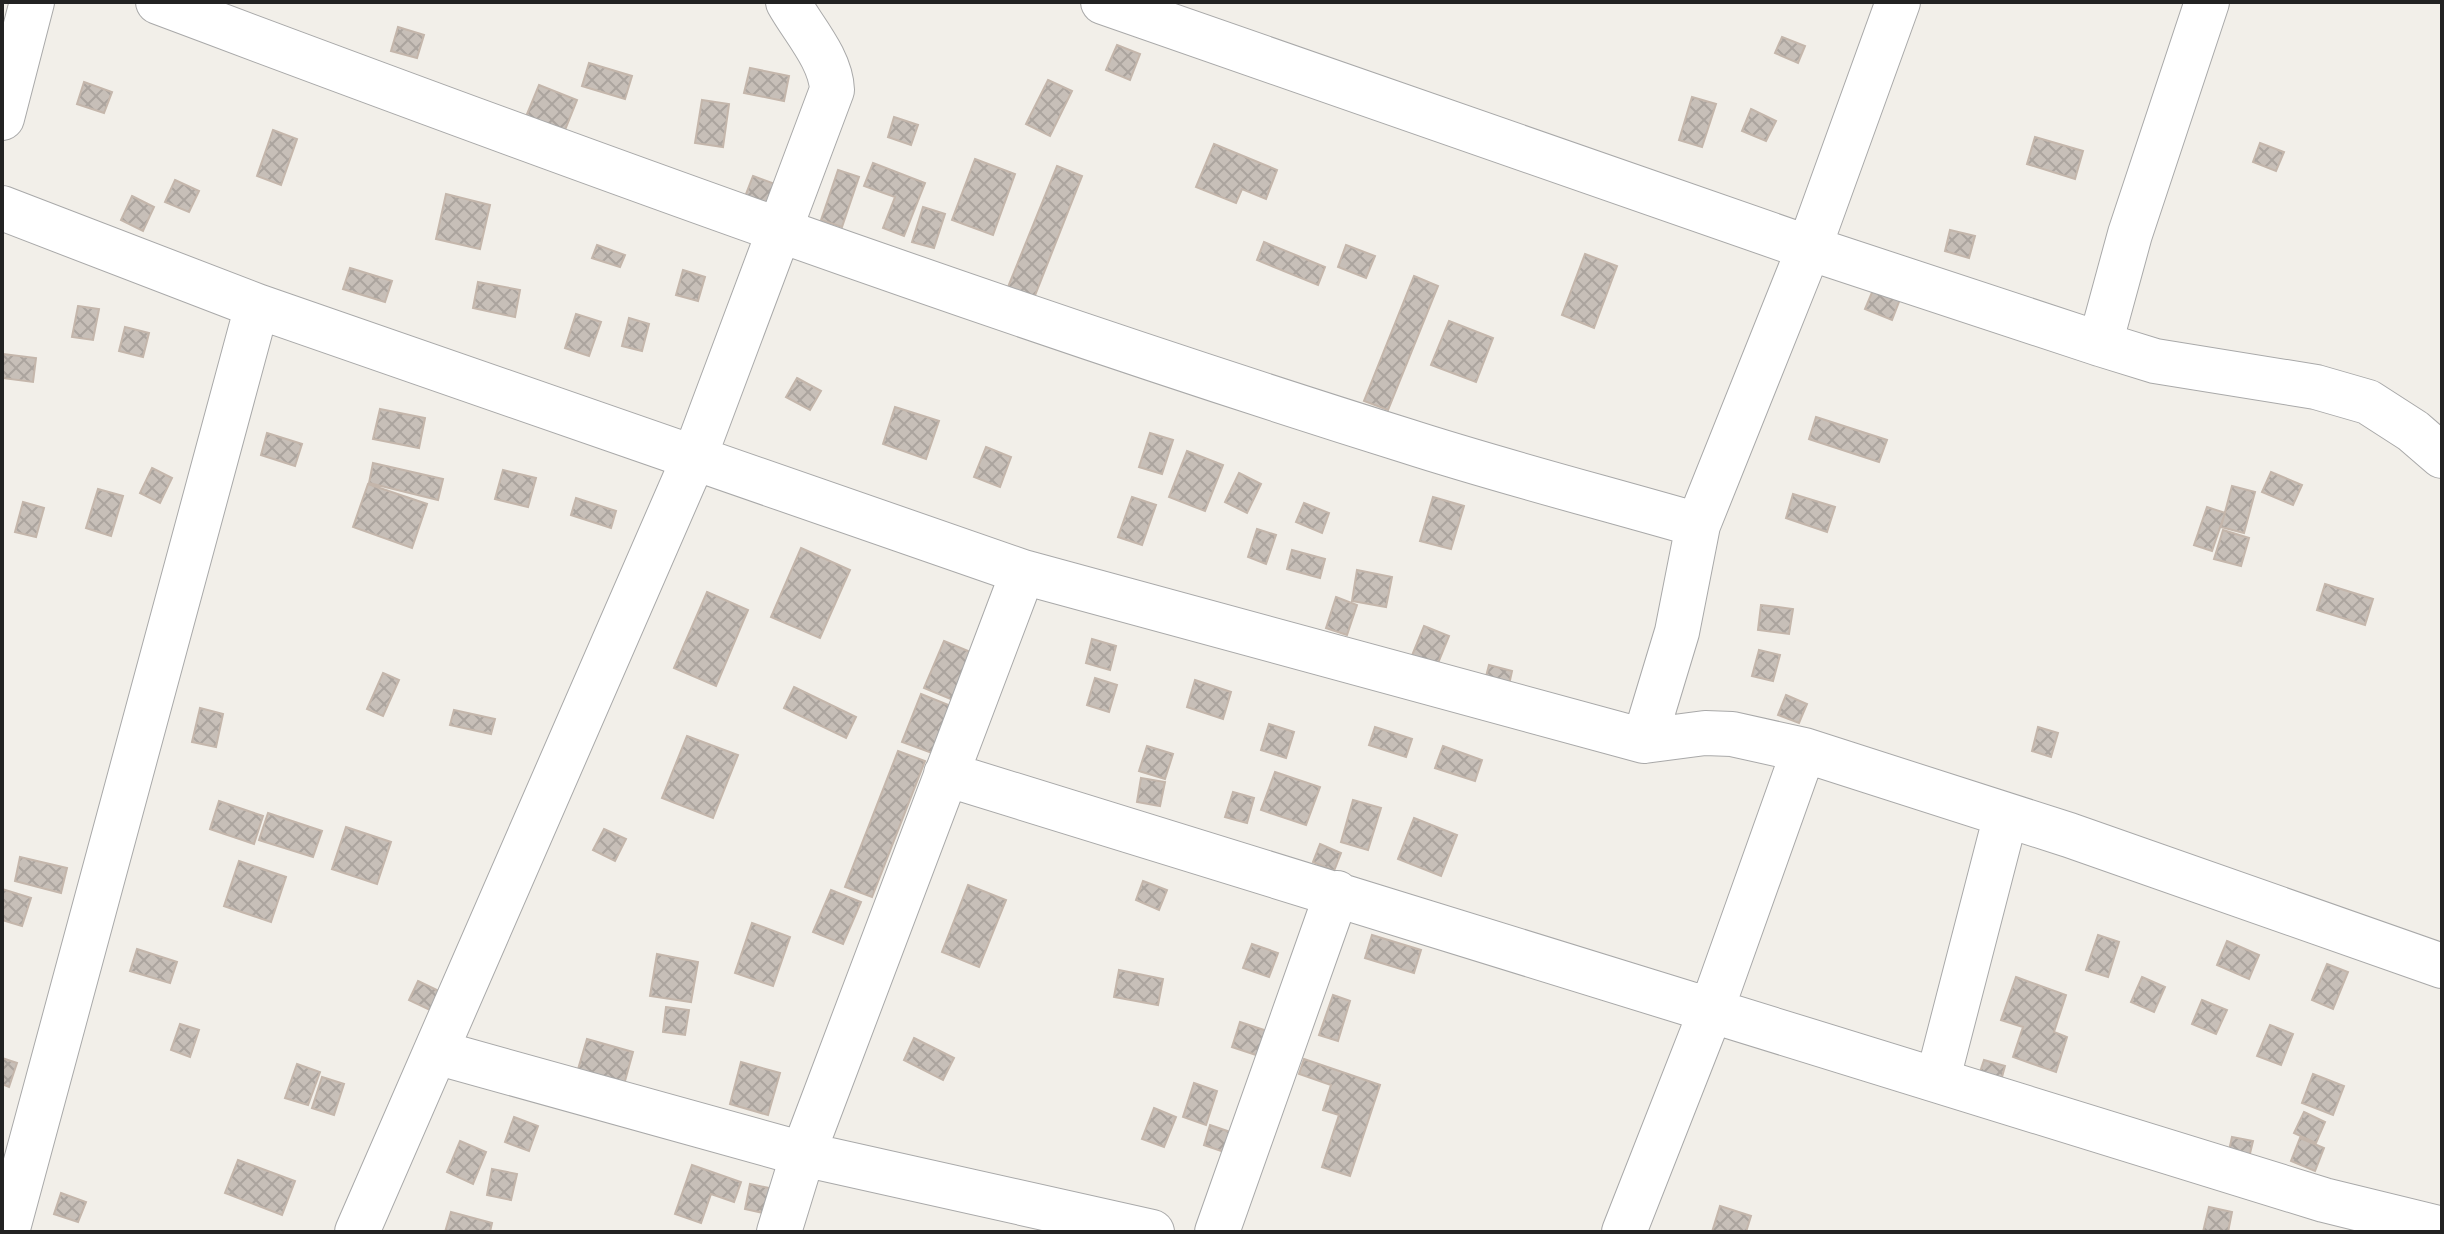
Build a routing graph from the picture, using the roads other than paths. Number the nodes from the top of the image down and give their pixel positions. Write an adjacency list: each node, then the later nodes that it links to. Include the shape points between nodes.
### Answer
1 (32, 2): 7 (street)
2 (158, 2): 9 (street)
3 (788, 2): 9 (street, via 823,59 832,90)
4 (1103, 2): 10 (street)
5 (1898, 2): 10 (street)
6 (2207, 2): 12 (street, via 2130,234)
7 (2, 118)
8 (2, 208): 11 (street)
9 (778, 230): 14 (street); 15 (street, via 1381,433)
10 (1809, 248): 12 (street); 15 (street)
11 (257, 306): 14 (street); 29 (street)
12 (2100, 344): 13 (street, via 2168,364 2316,387 2368,402)
13 (2442, 456)
14 (694, 458): 16 (street); 24 (street)
15 (1698, 525): 17 (street, via 1677,632)
16 (1023, 572): 17 (street); 19 (street)
17 (1644, 741): 18 (street, via 1732,734)
18 (1804, 750): 20 (street); 23 (street)
19 (946, 774): 21 (street); 26 (street)
20 (2006, 815): 22 (street); 25 (street)
21 (1337, 893): 23 (street); 33 (street)
22 (2442, 966)
23 (1712, 1008): 25 (street); 34 (street)
24 (436, 1052): 26 (street); 30 (street)
25 (1938, 1078): 27 (street)
26 (803, 1154): 31 (street); 32 (street)
27 (2368, 1222): 28 (street)
28 (2442, 1229)
29 (7, 1232)
30 (357, 1232)
31 (779, 1232)
32 (1152, 1232)
33 (1217, 1232)
34 (1624, 1232)

